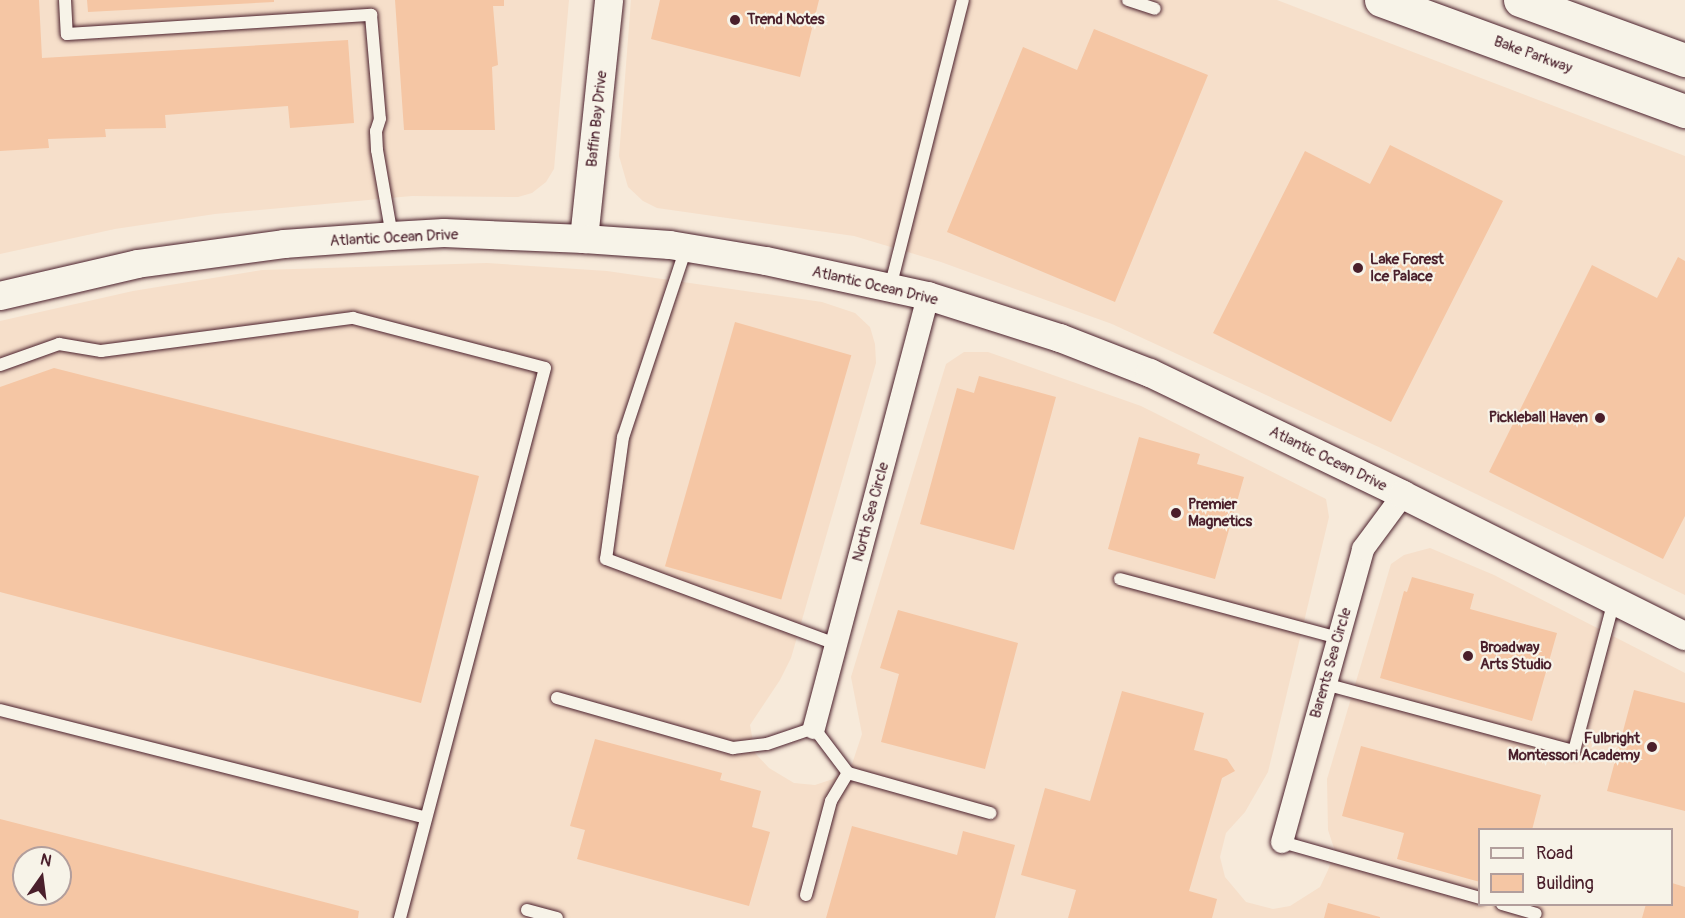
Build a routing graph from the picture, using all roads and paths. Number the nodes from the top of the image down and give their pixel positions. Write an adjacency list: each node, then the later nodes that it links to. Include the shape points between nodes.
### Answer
1 (65, 0): 10 (lane, via 67,34 371,15 380,119 377,150)
2 (609, 0): 11 (street, Baffin Bay Drive)
3 (963, 0): 13 (lane)
4 (1128, 0): 7 (lane)
5 (1381, 0): 9 (main road, Bake Parkway)
6 (1520, 0): 8 (main road)
7 (1155, 9)
8 (1685, 60)
9 (1685, 111)
10 (392, 236): 11 (street, Atlantic Ocean Drive); 14 (street, Atlantic Ocean Drive, via 284,244 137,264)
11 (585, 238): 12 (street, Atlantic Ocean Drive)
12 (686, 248): 13 (street, Atlantic Ocean Drive); 22 (lane, via 623,437 606,559)
13 (890, 288): 15 (street, Atlantic Ocean Drive)
14 (0, 296)
15 (928, 296): 17 (street, Atlantic Ocean Drive, via 1060,338 1150,373); 22 (street, North Sea Circle)
16 (0, 365): 29 (lane, via 59,344 101,351 353,318 544,368)
17 (1403, 495): 19 (street, Atlantic Ocean Drive); 21 (street, Barents Sea Circle, via 1363,549)
18 (1120, 579): 21 (lane)
19 (1614, 601): 20 (street, Atlantic Ocean Drive); 23 (lane, via 1574,751)
20 (1685, 636)
21 (1338, 638): 23 (street, Barents Sea Circle)
22 (836, 644): 26 (street, North Sea Circle)
23 (1325, 684): 30 (street, Barents Sea Circle)
24 (557, 698): 26 (lane, via 733,748 767,744)
25 (0, 710): 29 (lane)
26 (814, 728): 27 (lane)
27 (848, 773): 28 (lane); 31 (lane, via 831,801)
28 (990, 813)
29 (426, 818): 36 (lane)
30 (1281, 842): 32 (lane)
31 (806, 895)
32 (1478, 898)
33 (1509, 906): 35 (lane)
34 (527, 909): 37 (lane)
35 (1536, 914)
36 (400, 918)
37 (557, 918)

